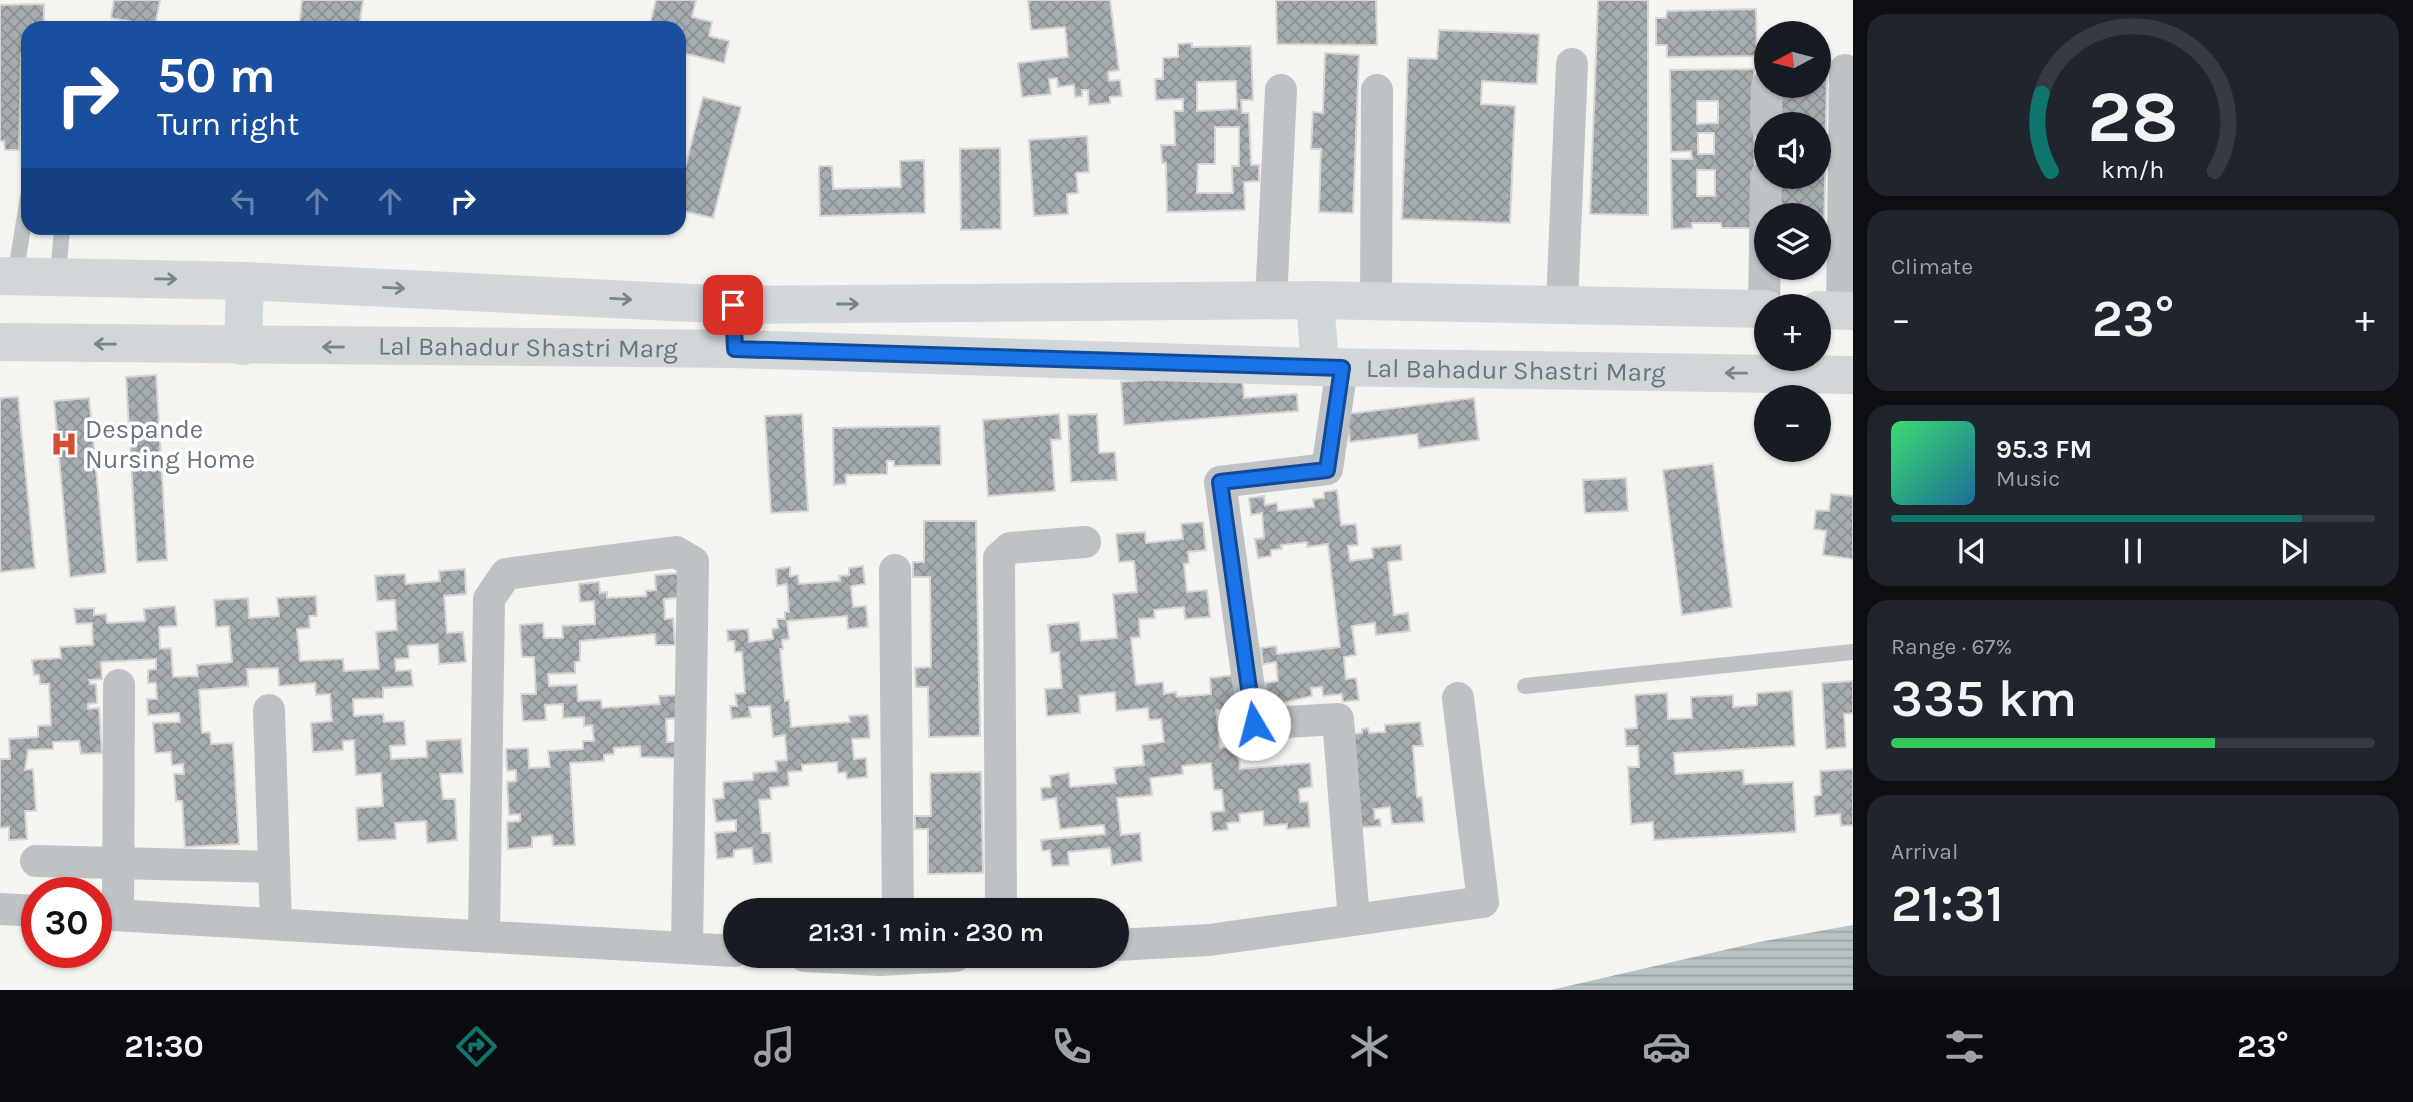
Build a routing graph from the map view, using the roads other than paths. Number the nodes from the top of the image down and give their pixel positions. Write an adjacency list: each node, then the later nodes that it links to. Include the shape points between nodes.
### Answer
1 (1572, 64): 16 (street)
2 (1845, 70): 18 (street)
3 (1281, 90): 13 (street)
4 (1377, 90): 14 (street)
5 (1766, 189): 11 (street)
6 (21, 225): 8 (lane)
7 (61, 235): 9 (lane)
8 (8, 276): 9 (main road, Lal Bahadur Shastri Marg)
9 (58, 277): 10 (main road, Lal Bahadur Shastri Marg, one-way to 10)
10 (245, 281): 15 (main road, Lal Bahadur Shastri Marg, one-way to 15); 20 (main road)
11 (1765, 294)
12 (1315, 300): 13 (main road, Lal Bahadur Shastri Marg); 14 (main road, Lal Bahadur Shastri Marg); 22 (main road)
13 (1271, 301): 15 (main road, Lal Bahadur Shastri Marg, one-way to 13)
14 (1376, 302): 16 (main road, Lal Bahadur Shastri Marg)
15 (733, 305): 21 (main road)
16 (1562, 305): 17 (main road, Lal Bahadur Shastri Marg)
17 (1754, 309)
18 (1838, 311)
19 (0, 342): 20 (main road, Lal Bahadur Shastri Marg, one-way to 19)
20 (243, 346): 21 (main road, Lal Bahadur Shastri Marg, one-way to 20)
21 (735, 349): 22 (main road, Lal Bahadur Shastri Marg)
22 (1331, 367): 23 (main road, Lal Bahadur Shastri Marg, one-way to 22); 40 (street, via 1327,470 1220,482 1254,724 1338,719)
23 (1853, 375)
24 (1085, 542): 36 (street, via 1010,548 999,558)
25 (895, 570): 35 (street)
26 (1853, 652): 28 (lane)
27 (119, 685): 32 (street)
28 (1525, 687)
29 (1458, 698): 40 (street, via 1483,902)
30 (269, 710): 33 (street)
31 (36, 861): 32 (street)
32 (118, 863): 33 (street); 34 (street)
33 (274, 867): 41 (street)
34 (112, 891)
35 (898, 898)
36 (1002, 898)
37 (0, 909): 38 (street)
38 (21, 910)
39 (112, 915): 41 (street)
40 (1354, 920): 43 (street, via 1209,940)
41 (276, 923): 42 (street)
42 (484, 934): 44 (street); 44 (street, via 489,599 506,574 676,552 693,562)
43 (1129, 944)
44 (687, 948): 45 (street)
45 (723, 950)

